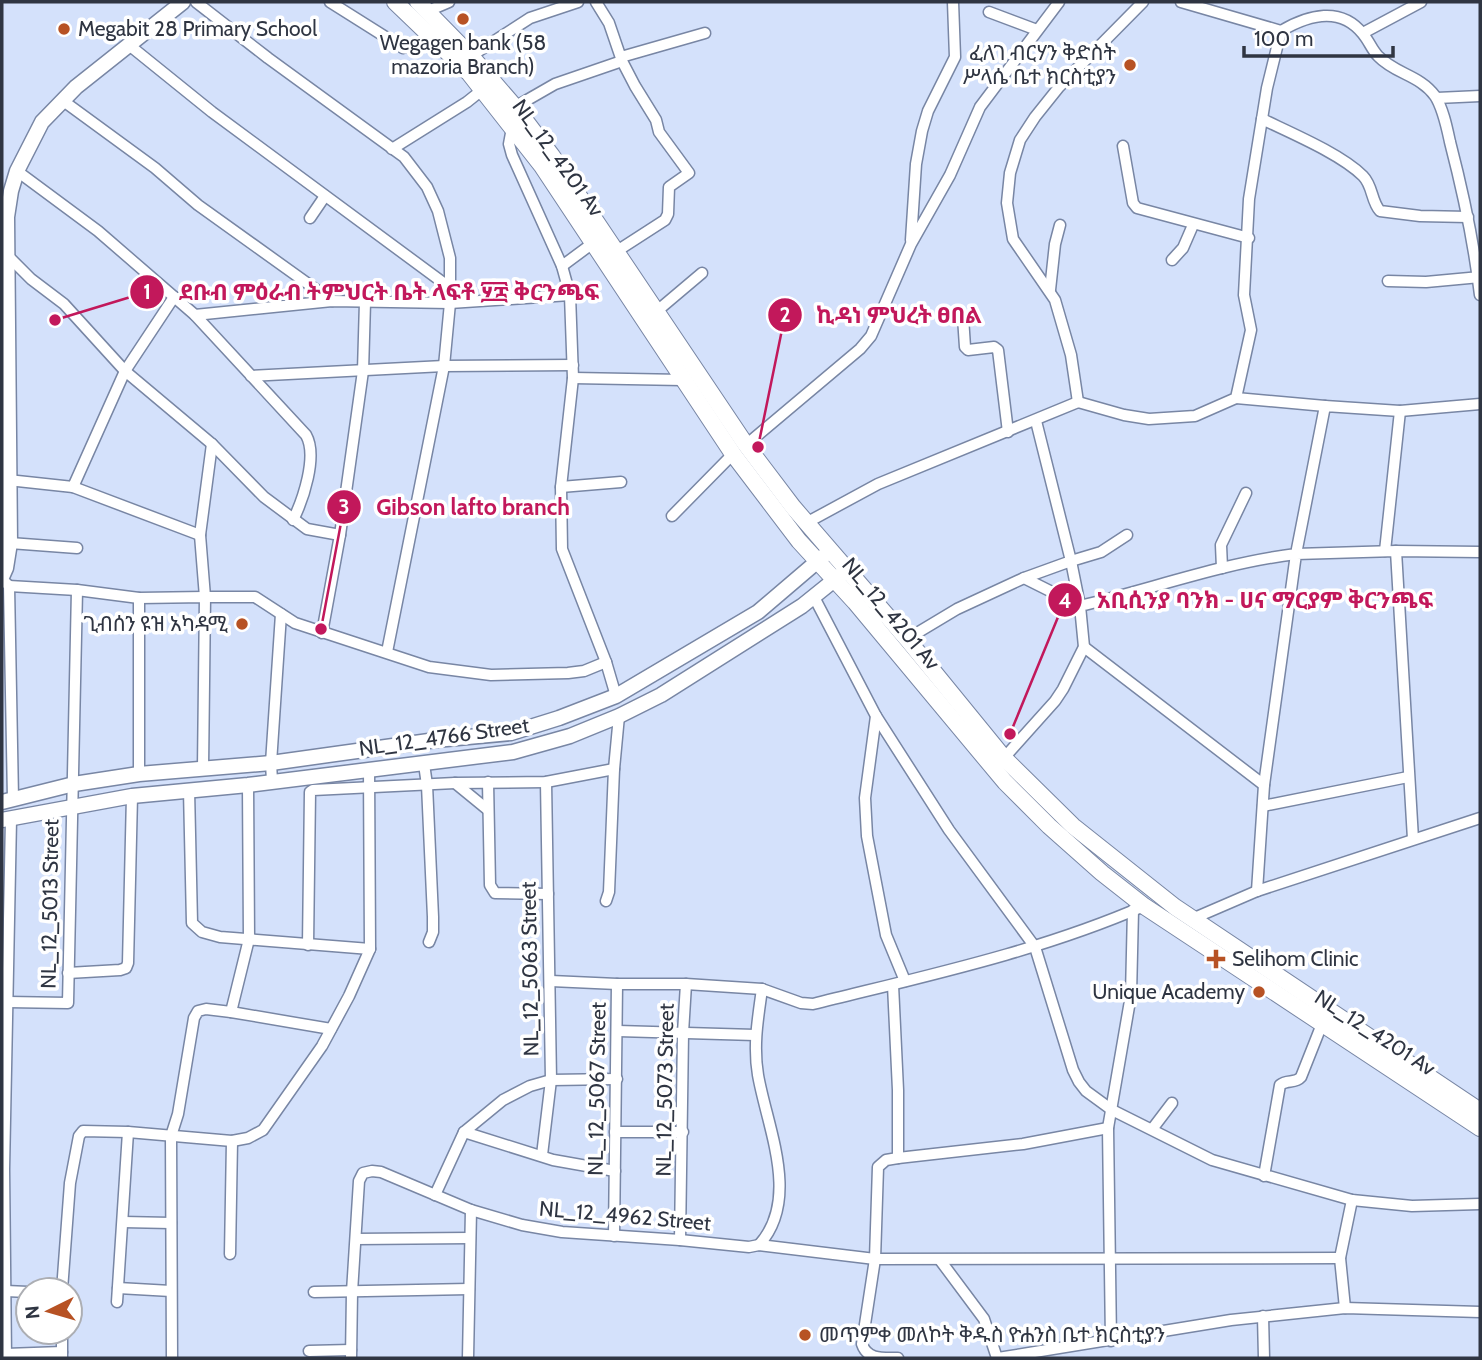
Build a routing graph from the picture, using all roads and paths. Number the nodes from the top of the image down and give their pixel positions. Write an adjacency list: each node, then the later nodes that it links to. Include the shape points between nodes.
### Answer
1 (183, 2): 19 (street)
2 (196, 2): 31 (street)
3 (330, 2): 20 (street)
4 (395, 2): 23 (main road, NL_12_4201 Av)
5 (449, 2): 13 (street)
6 (578, 2): 21 (street, via 530,18)
7 (596, 2): 22 (street)
8 (953, 2): 41 (street, via 955,57 922,131)
9 (1059, 2): 15 (street)
10 (1143, 2): 50 (street, via 1059,87 1020,140 1008,191 1011,228 1019,250)
11 (1181, 2): 16 (street)
12 (1421, 2): 18 (street)
13 (423, 7): 21 (main road, NL_12_4201 Av)
14 (989, 12): 15 (street)
15 (1037, 30): 41 (street, via 980,107 950,175)
16 (1282, 31): 18 (street, via 1298,21 1326,16 1348,20); 28 (street)
17 (705, 33): 22 (street)
18 (1363, 33): 25 (street, via 1383,61 1418,79)
19 (129, 46): 26 (street); 34 (street)
20 (403, 48)
21 (471, 56): 27 (main road, NL_12_4201 Av)
22 (621, 59): 27 (street, via 555,84); 42 (street, via 659,132 689,173 669,187 665,220)
23 (482, 90): 29 (main road, NL_12_4201 Av); 31 (street)
24 (1480, 96): 25 (street)
25 (1437, 98): 35 (street)
26 (62, 100): 32 (street, via 42,122); 54 (street)
27 (515, 107): 42 (main road, NL_12_4201 Av)
28 (1262, 119): 35 (street, via 1363,176 1380,211); 39 (street)
29 (512, 128): 40 (main road, NL_12_4201 Av); 45 (street, via 512,155)
30 (1123, 146): 38 (street, via 1136,208)
31 (392, 149): 49 (street, via 415,169 439,211 450,258)
32 (17, 171): 33 (street); 53 (street, via 98,231)
33 (6, 190): 44 (street)
34 (325, 196): 36 (street); 49 (street)
35 (1468, 217): 47 (street)
36 (310, 218)
37 (1060, 225): 50 (street)
38 (1193, 225): 39 (street); 43 (street)
39 (1249, 239): 67 (street, via 1244,295 1251,330)
40 (593, 243): 45 (street); 66 (main road, NL_12_4201 Av)
41 (911, 244): 76 (street, via 871,336)
42 (617, 251): 57 (main road, NL_12_4201 Av)
43 (1172, 260)
44 (6, 265): 62 (street, via 21,270 80,318); 72 (street)
45 (562, 265): 51 (street)
46 (702, 273): 57 (street)
47 (1479, 277): 48 (street); 52 (street)
48 (1388, 281)
49 (449, 287): 56 (street)
50 (1050, 290): 68 (street, via 1067,336)
51 (570, 295): 56 (street); 60 (street)
52 (1480, 295)
53 (174, 297): 58 (street); 62 (street)
54 (332, 301): 55 (street); 58 (street)
55 (365, 302): 56 (street); 63 (street)
56 (450, 303): 61 (street)
57 (657, 311): 76 (main road, NL_12_4201 Av)
58 (195, 315): 64 (street)
59 (963, 317): 74 (street, via 968,350 999,350)
60 (573, 365): 61 (street); 65 (street)
61 (444, 366): 63 (street); 109 (street)
62 (125, 371): 75 (street); 78 (street)
63 (363, 371): 64 (street); 86 (street)
64 (250, 376): 83 (street, via 309,439 306,486)
65 (573, 378): 66 (street); 79 (street)
66 (683, 380): 76 (main road, NL_12_4201 Av)
67 (1236, 398): 68 (street, via 1195,416 1149,419); 70 (street)
68 (1078, 402): 73 (street)
69 (1480, 404): 71 (street)
70 (1325, 406): 71 (street); 92 (street)
71 (1400, 411): 90 (street)
72 (5, 414): 80 (street)
73 (1036, 421): 74 (street); 94 (street)
74 (1008, 432): 84 (street, via 878,484)
75 (212, 444): 83 (street); 85 (street)
76 (740, 450): 82 (street); 84 (main road, NL_12_4201 Av); 93 (main road, NL_12_4201 Av, via 785,523)
77 (621, 482): 79 (street)
78 (73, 487): 80 (street); 85 (street)
79 (561, 487): 110 (street, via 562,549)
80 (6, 490): 88 (street)
81 (1246, 492): 95 (street, via 1221,545)
82 (672, 516)
83 (293, 520): 86 (street, via 307,529)
84 (806, 523): 93 (main road, NL_12_4201 Av)
85 (200, 535): 100 (street)
86 (340, 535): 106 (street)
87 (1127, 535): 94 (street, via 1101,552)
88 (9, 543): 89 (street); 98 (street)
89 (77, 548)
90 (1391, 551): 91 (street); 92 (street); 123 (street)
91 (1480, 552)
92 (1296, 554): 95 (street); 131 (street)
93 (825, 556): 96 (main road, NL_12_4201 Av); 112 (street, NL_12_4766 Street, via 758,612)
94 (1071, 561): 97 (street); 103 (street)
95 (1222, 568): 103 (street)
96 (841, 575): 101 (street, NL_12_4766 Street); 107 (main road, NL_12_4201 Av); 145 (main road, NL_12_4201 Av, via 1005,782)
97 (1024, 578): 103 (street); 107 (street)
98 (4, 580): 99 (street); 105 (street)
99 (78, 590): 102 (street); 128 (street, NL_12_5013 Street)
100 (205, 597): 102 (street); 104 (street, via 255,597); 118 (street)
101 (814, 597): 113 (street, NL_12_4766 Street, via 671,689); 114 (street)
102 (139, 598): 122 (street)
103 (1080, 606): 108 (street)
104 (281, 614): 106 (street); 116 (street)
105 (6, 625): 111 (street)
106 (322, 633): 109 (street)
107 (907, 639): 115 (main road, NL_12_4201 Av)
108 (1084, 647): 115 (street, via 1055,701); 131 (street)
109 (387, 652): 110 (street, via 429,667 491,675 568,673)
110 (606, 662): 112 (street)
111 (6, 694): 121 (street)
112 (616, 696): 116 (street, NL_12_4766 Street, via 511,733)
113 (619, 716): 117 (street, NL_12_4766 Street, via 570,736 513,751); 120 (street)
114 (876, 716): 151 (street, via 949,830); 155 (street, via 865,798 867,836 886,935)
115 (1004, 758): 146 (main road, NL_12_4201 Av, via 1073,826)
116 (271, 763): 118 (street, NL_12_4766 Street); 124 (street)
117 (424, 764): 119 (street, NL_12_4766 Street); 130 (street)
118 (203, 769): 122 (street, NL_12_4766 Street)
119 (369, 769): 124 (street, NL_12_4766 Street); 132 (street)
120 (614, 769): 126 (street, NL_12_4766 Street); 144 (street)
121 (7, 772): 135 (street)
122 (139, 775): 128 (street, NL_12_4766 Street)
123 (1408, 777): 137 (street); 141 (street)
124 (272, 781): 129 (street, NL_12_4766 Street)
125 (488, 782): 126 (street, NL_12_4766 Street); 127 (street, NL_12_4766 Street); 138 (street)
126 (546, 782): 143 (street, NL_12_5063 Street)
127 (455, 783): 130 (street, NL_12_4766 Street); 138 (street)
128 (74, 784): 135 (street, NL_12_4766 Street); 136 (street, NL_12_5013 Street)
129 (248, 785): 133 (street, NL_12_4766 Street); 147 (street)
130 (427, 785): 132 (street, NL_12_4766 Street); 148 (street, via 433,917)
131 (1264, 785): 137 (street)
132 (370, 787): 149 (street, NL_12_4766 Street, via 310,792); 152 (street)
133 (189, 790): 134 (street, NL_12_4766 Street); 147 (street, via 192,923 202,932)
134 (132, 796): 136 (street, NL_12_4766 Street); 153 (street, via 128,964 126,968)
135 (8, 801)
136 (72, 805): 140 (street, NL_12_4766 Street); 153 (street, NL_12_5013 Street)
137 (1263, 806): 142 (street)
138 (488, 810): 143 (street, via 490,885 495,893)
139 (1480, 818): 141 (street)
140 (6, 819): 150 (street)
141 (1413, 839): 142 (street)
142 (1256, 891): 146 (street)
143 (548, 894): 154 (street, NL_12_5063 Street)
144 (606, 901)
145 (1139, 908): 151 (street); 162 (main road, NL_12_4201 Av); 171 (street, via 1131,995)
146 (1192, 919): 172 (main road, NL_12_4201 Av)
147 (249, 939): 149 (street); 161 (street)
148 (429, 942)
149 (308, 945): 152 (street)
150 (5, 946): 160 (street)
151 (1035, 947): 155 (street); 171 (street, via 1079,1082)
152 (370, 949): 163 (street)
153 (68, 973): 160 (street, NL_12_5013 Street, via 68,1003)
154 (551, 981): 156 (street); 169 (street, NL_12_5063 Street)
155 (905, 981): 158 (street)
156 (617, 984): 157 (street); 164 (street, NL_12_5067 Street)
157 (687, 984): 159 (street); 165 (street, NL_12_5073 Street)
158 (893, 985): 159 (street, via 813,1004); 183 (street)
159 (762, 989): 166 (street)
160 (8, 1002): 167 (street)
161 (231, 1012): 163 (street); 180 (street, via 206,1009 194,1017)
162 (1322, 1024): 175 (main road, NL_12_4201 Av); 186 (street, via 1301,1077 1280,1085)
163 (331, 1029): 181 (street, via 263,1130)
164 (618, 1031): 165 (street); 168 (street, NL_12_5067 Street)
165 (683, 1033): 166 (street); 179 (street, NL_12_5073 Street)
166 (755, 1035): 197 (street, via 758,1073 779,1174 774,1219)
167 (5, 1045): 184 (street)
168 (617, 1079): 169 (street); 178 (street, NL_12_5067 Street)
169 (551, 1080): 177 (street, via 503,1100); 182 (street, NL_12_5063 Street)
170 (1172, 1103): 174 (street)
171 (1112, 1110): 173 (street); 174 (street)
172 (1480, 1111)
173 (1108, 1128): 183 (street, via 1023,1144); 201 (street)
174 (1153, 1128): 186 (street, via 1212,1160)
175 (1480, 1128)
176 (128, 1132): 180 (street); 191 (street); 203 (street, via 83,1131 79,1136 70,1183)
177 (464, 1132): 182 (street); 187 (street)
178 (615, 1132): 179 (street); 185 (street, NL_12_5067 Street)
179 (684, 1132): 196 (street, NL_12_5073 Street)
180 (171, 1136): 181 (street); 192 (street)
181 (232, 1141): 198 (street)
182 (542, 1155): 185 (street)
183 (898, 1158): 200 (street, via 878,1167)
184 (3, 1169): 206 (street)
185 (615, 1171): 193 (street, NL_12_5067 Street)
186 (1264, 1176): 188 (street)
187 (435, 1195): 190 (street, NL_12_4962 Street); 195 (street, NL_12_4962 Street, via 381,1172 363,1173)
188 (1352, 1200): 189 (street, via 1412,1206); 199 (street)
189 (1480, 1204)
190 (471, 1210): 193 (street, NL_12_4962 Street, via 562,1233); 194 (street)
191 (123, 1222): 192 (street); 204 (street)
192 (171, 1223): 208 (street)
193 (614, 1236): 196 (street, NL_12_4962 Street)
194 (470, 1238): 195 (street); 205 (street)
195 (356, 1239): 210 (street)
196 (680, 1240): 197 (street, NL_12_4962 Street)
197 (759, 1245): 200 (street, NL_12_4962 Street)
198 (230, 1254)
199 (1340, 1258): 201 (street, NL_12_4962 Street); 212 (street)
200 (875, 1259): 202 (street, NL_12_4962 Street); 223 (street, via 862,1344 872,1357)
201 (1108, 1259): 202 (street, NL_12_4962 Street); 216 (street)
202 (940, 1260): 224 (street, via 984,1319)
203 (63, 1276)
204 (118, 1288): 208 (street); 211 (street)
205 (469, 1289): 210 (street); 222 (street)
206 (6, 1291): 207 (street); 215 (street)
207 (14, 1291)
208 (172, 1291): 221 (street)
209 (314, 1292): 210 (street)
210 (352, 1292): 218 (street)
211 (117, 1302)
212 (1345, 1308): 213 (street); 214 (street)
213 (1480, 1312)
214 (1263, 1317): 216 (street); 225 (street)
215 (4, 1326): 220 (street)
216 (1111, 1341): 224 (street)
217 (309, 1351): 218 (street)
218 (351, 1354)
219 (62, 1355): 220 (street)
220 (6, 1356)
221 (172, 1358)
222 (468, 1358)
223 (898, 1358)
224 (997, 1358)
225 (1264, 1358)

